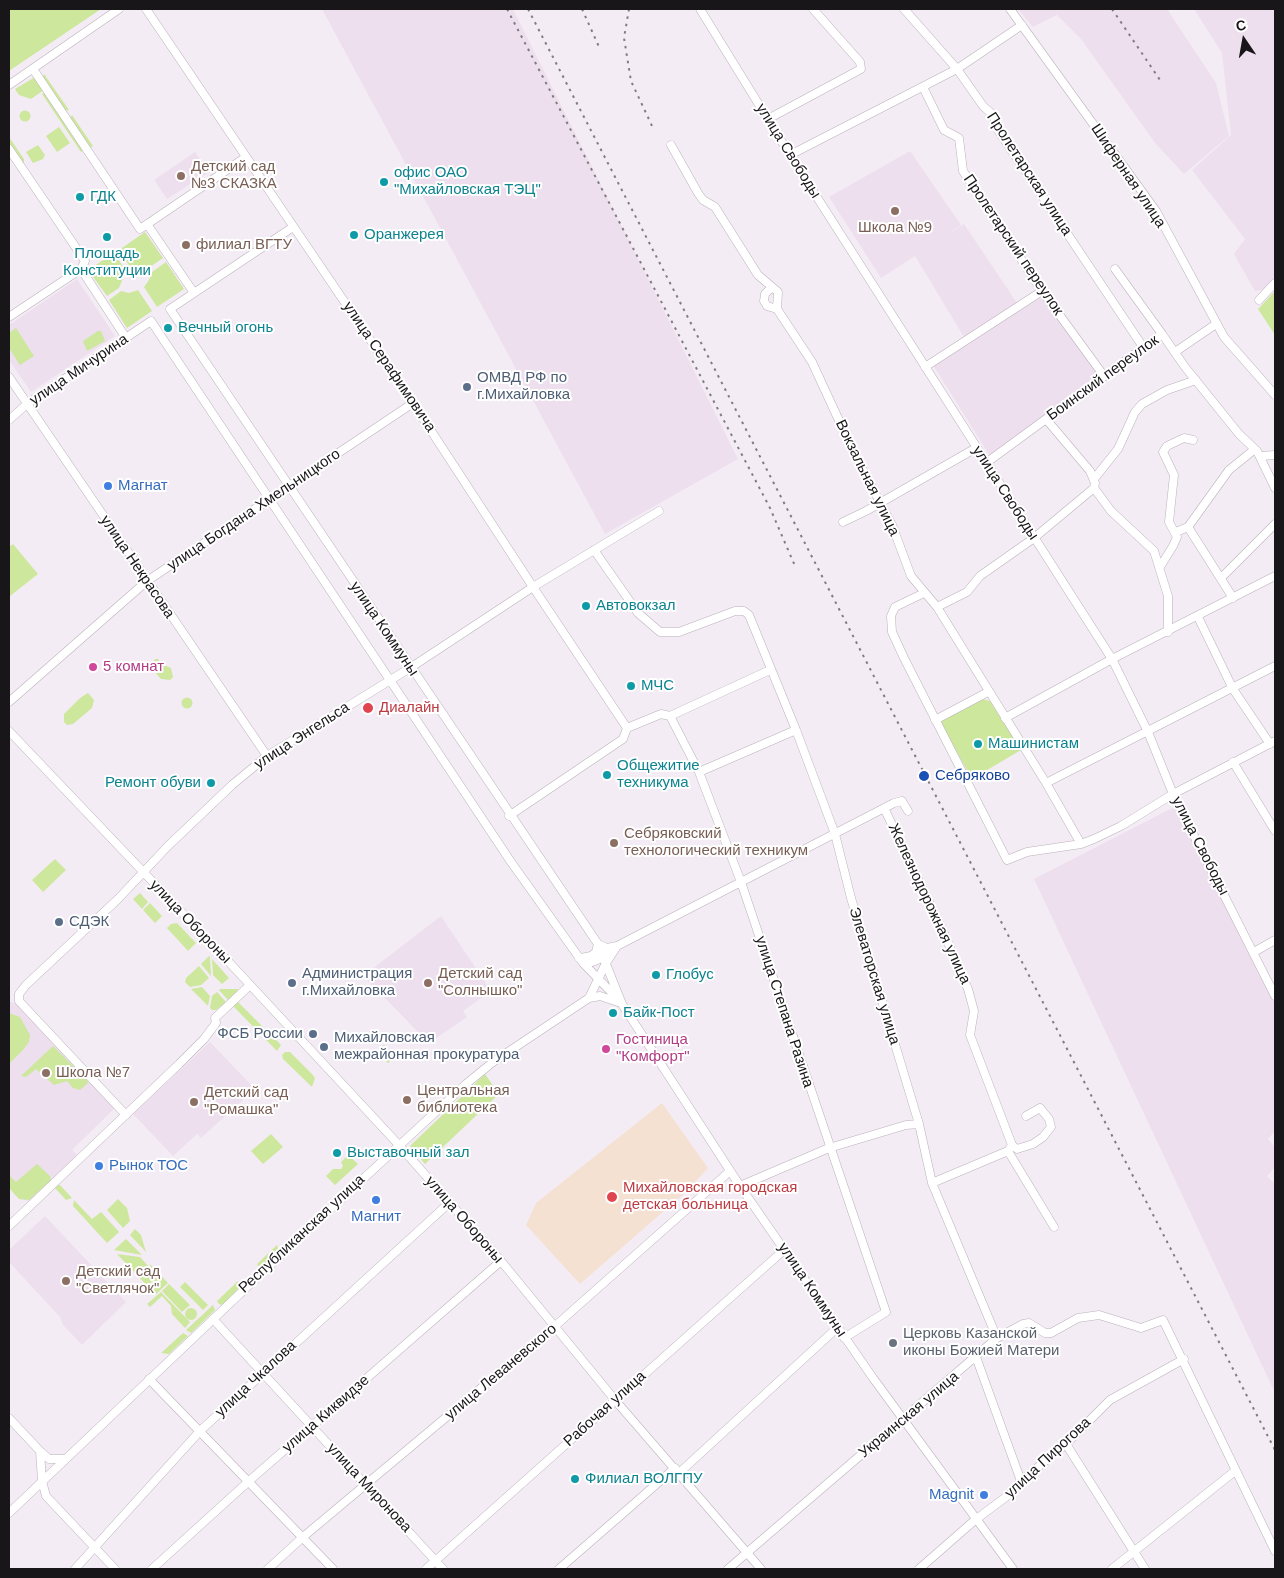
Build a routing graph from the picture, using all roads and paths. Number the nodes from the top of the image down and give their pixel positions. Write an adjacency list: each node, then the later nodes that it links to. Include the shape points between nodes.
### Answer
1 (118, 9): 8 (street)
2 (146, 9): 16 (street, улица Серафимовича)
3 (700, 9): 12 (street, улица Свободы)
4 (814, 9): 12 (street, via 860,62 861,69)
5 (904, 9): 9 (street, Пролетарская улица)
6 (1010, 9): 7 (street, Шиферная улица)
7 (1022, 26): 9 (street); 29 (street, Шиферная улица, via 1156,211)
8 (33, 69): 10 (street); 17 (street, via 140,229)
9 (957, 69): 11 (street); 32 (street, Пролетарская улица, via 993,115 998,130)
10 (9, 85)
11 (923, 87): 15 (street); 23 (street, Пролетарский переулок, via 944,130 959,138 963,171)
12 (768, 118): 15 (street, улица Свободы)
13 (671, 145): 22 (street, via 698,193 715,207 758,275)
14 (9, 149): 19 (street, via 85,261)
15 (790, 155): 34 (street, улица Свободы)
16 (246, 157): 17 (street); 18 (street, улица Серафимовича)
17 (148, 224): 24 (street)
18 (293, 227): 24 (street); 39 (street, улица Серафимовича)
19 (81, 268): 27 (street); 31 (street)
20 (1115, 269): 30 (street)
21 (1275, 284): 25 (street)
22 (772, 287): 26 (street, Вокзальная улица, via 778,292); 26 (street, via 764,300 767,306)
23 (1042, 291): 34 (street); 35 (street, Пролетарский переулок)
24 (194, 293): 50 (street, улица Коммуны, via 170,310)
25 (1259, 300)
26 (777, 309): 53 (street, Вокзальная улица, via 812,362 854,454)
27 (9, 317)
28 (151, 321): 31 (street, улица Мичурина); 52 (street, улица Коммуны)
29 (1216, 324): 33 (street); 38 (street, Шиферная улица)
30 (1162, 334): 32 (street, Боинский переулок); 33 (street, Боинский переулок)
31 (126, 338): 40 (street, улица Мичурина)
32 (1144, 347): 35 (street, Боинский переулок)
33 (1175, 352): 37 (street, Боинский переулок)
34 (925, 367): 44 (street, улица Свободы)
35 (1104, 376): 41 (street, Боинский переулок)
36 (9, 377): 40 (street, улица Некрасова)
37 (1196, 380): 45 (street, Боинский переулок); 49 (street, via 1167,390 1134,412 1118,449)
38 (1275, 394)
39 (414, 403): 50 (street, улица Богдана Хмельницкого); 65 (street, улица Серафимовича)
40 (27, 404): 42 (street, улица Мичурина); 64 (street, улица Некрасова)
41 (1046, 419): 48 (street, Боинский переулок); 49 (street, via 1090,471)
42 (9, 420)
43 (1193, 440): 58 (street, via 1177,440 1163,452 1174,475 1170,522)
44 (976, 448): 48 (street, улица Свободы); 53 (street)
45 (1255, 449): 47 (street, Боинский переулок); 57 (street, via 1229,470)
46 (1275, 455): 47 (street)
47 (1261, 456): 51 (street, Боинский переулок, via 1267,476)
48 (986, 463): 59 (street, улица Свободы)
49 (1094, 483): 59 (street); 61 (street, via 1118,517 1146,542)
50 (290, 486): 52 (street, улица Богдана Хмельницкого); 73 (street, улица Коммуны)
51 (1275, 488)
52 (269, 499): 64 (street, улица Богдана Хмельницкого); 75 (street, улица Коммуны)
53 (881, 502): 55 (street); 66 (street, Вокзальная улица, via 907,568)
54 (658, 511): 60 (street, улица Энгельса)
55 (843, 522)
56 (1275, 524): 63 (street)
57 (1188, 527): 58 (street); 63 (street)
58 (1176, 532): 61 (street, via 1173,546)
59 (1034, 538): 68 (street, via 980,576 967,592); 71 (street, улица Свободы)
60 (594, 550): 65 (street, улица Энгельса); 74 (street, Элеваторская улица, via 638,614 653,628 667,634 735,611 749,615)
61 (1160, 567): 70 (street, via 1168,596)
62 (1275, 576): 67 (street)
63 (1221, 578): 67 (street)
64 (147, 581): 78 (street, улица Богдана Хмельницкого); 87 (street, улица Некрасова)
65 (533, 587): 73 (street, улица Энгельса); 82 (street, улица Серафимовича)
66 (924, 593): 68 (street, Вокзальная улица); 81 (street, via 895,607 890,623)
67 (1233, 598): 69 (street)
68 (937, 607): 77 (street, Вокзальная улица)
69 (1198, 617): 70 (street); 76 (street)
70 (1168, 632): 71 (street)
71 (1112, 659): 80 (street); 85 (street, улица Свободы)
72 (1275, 666): 76 (street)
73 (410, 668): 75 (street, улица Энгельса); 94 (street, улица Коммуны)
74 (770, 670): 79 (street); 83 (street, Элеваторская улица)
75 (390, 681): 87 (street, улица Энгельса); 104 (street, улица Коммуны)
76 (1233, 689): 85 (street); 86 (street)
77 (988, 692): 80 (street, Вокзальная улица); 81 (street)
78 (9, 702)
79 (670, 716): 82 (street, via 661,714); 89 (street, улица Степана Разина)
80 (1005, 718): 90 (street, Вокзальная улица)
81 (935, 720): 97 (street, via 1007,860 1038,850)
82 (627, 728): 94 (street, via 624,739)
83 (796, 730): 89 (street); 96 (street, Элеваторская улица)
84 (9, 731): 98 (street, улица Обороны)
85 (1148, 732): 90 (street); 91 (street, улица Свободы)
86 (1272, 743): 88 (street)
87 (267, 756): 98 (street, улица Энгельса, via 232,785)
88 (1233, 762): 91 (street); 95 (street)
89 (699, 772): 99 (street, улица Степана Разина)
90 (1046, 784): 97 (street, Вокзальная улица)
91 (1173, 794): 97 (street, via 1121,826); 103 (street, улица Свободы)
92 (884, 808): 93 (street, via 902,801); 96 (street); 116 (street, Железнодорожная улица, via 968,989 974,1011 970,1035)
93 (908, 811)
94 (509, 816): 101 (street, улица Коммуны)
95 (1275, 831)
96 (834, 834): 99 (street); 113 (street, Элеваторская улица)
97 (1080, 844)
98 (144, 873): 107 (street, улица Обороны); 111 (street, улица Энгельса, via 19,994 19,1001)
99 (741, 882): 102 (street); 115 (street, улица Степана Разина)
100 (1275, 940): 103 (street)
101 (598, 944): 102 (street, via 607,948); 104 (street, via 591,956); 105 (street, улица Коммуны)
102 (617, 946): 105 (street, Республиканская улица)
103 (1254, 952): 108 (street, улица Свободы)
104 (579, 958): 105 (street); 106 (street, улица Коммуны)
105 (605, 961): 106 (street, Республиканская улица); 110 (street, улица Коммуны)
106 (599, 979): 109 (street, Республиканская улица); 110 (street, улица Коммуны)
107 (250, 985): 111 (street, via 214,1018 216,1023 204,1039); 114 (street, улица Обороны)
108 (1275, 996)
109 (589, 998): 110 (street, via 600,996); 114 (street, Республиканская улица, via 493,1062)
110 (622, 1004): 117 (street, улица Коммуны)
111 (126, 1115): 121 (street)
112 (1026, 1116): 116 (street, via 1040,1108 1049,1119 1051,1128 1033,1144)
113 (919, 1124): 115 (street); 118 (street, Элеваторская улица)
114 (398, 1144): 120 (street, улица Обороны); 125 (street, Республиканская улица)
115 (829, 1148): 119 (street); 128 (street, улица Степана Разина, via 886,1312)
116 (1010, 1148): 118 (street); 122 (street, Железнодорожная улица)
117 (730, 1171): 119 (street, улица Коммуны); 126 (street, улица Леваневского)
118 (932, 1183): 129 (street, Элеваторская улица)
119 (740, 1186): 123 (street, улица Коммуны)
120 (449, 1203): 124 (street, улица Обороны); 132 (street, улица Чкалова)
121 (9, 1226)
122 (1054, 1227)
123 (784, 1250): 127 (street, улица Коммуны); 134 (street, Рабочая улица)
124 (501, 1260): 126 (street, улица Обороны); 137 (street, улица Киквидзе)
125 (212, 1319): 132 (street, улица Миронова); 133 (street, Республиканская улица)
126 (554, 1327): 134 (street, улица Обороны); 147 (street, улица Леваневского)
127 (837, 1328): 128 (street, улица Коммуны); 143 (street)
128 (844, 1338): 136 (street, улица Коммуны)
129 (997, 1338): 130 (street, Украинская улица); 131 (street, Украинская улица, via 1023,1324 1029,1323 1052,1333 1078,1318 1099,1315 1141,1328 1163,1320)
130 (976, 1357): 136 (street, Украинская улица); 146 (street)
131 (1184, 1359): 139 (street, улица Пирогова, via 1110,1400); 142 (street)
132 (262, 1373): 137 (street, улица Миронова); 138 (street, улица Чкалова)
133 (149, 1379): 138 (street); 141 (street, Республиканская улица)
134 (615, 1400): 143 (street, улица Обороны); 157 (street, Рабочая улица)
135 (9, 1418): 140 (street)
136 (903, 1420): 151 (street, улица Коммуны); 155 (street, Украинская улица)
137 (312, 1427): 145 (street, улица Киквидзе); 147 (street, улица Миронова)
138 (200, 1431): 145 (street); 153 (street, улица Чкалова)
139 (1066, 1444): 146 (street, улица Пирогова); 156 (street)
140 (40, 1451): 141 (street, via 49,1459); 144 (street)
141 (65, 1459): 144 (street, Республиканская улица)
142 (1235, 1470): 154 (street); 156 (street)
143 (677, 1471): 155 (street, улица Обороны); 165 (street)
144 (42, 1481): 148 (street, Республиканская улица); 149 (street)
145 (249, 1481): 152 (street); 160 (street, улица Киквидзе)
146 (1021, 1481): 151 (street, улица Пирогова, via 1010,1494)
147 (366, 1485): 152 (street, улица Леваневского); 157 (street, улица Миронова)
148 (27, 1495): 149 (street); 150 (street, Республиканская улица)
149 (46, 1496): 153 (street)
150 (9, 1513)
151 (975, 1520): 168 (street, улица Пирогова); 169 (street, улица Коммуны)
152 (303, 1537): 161 (street, улица Леваневского); 162 (street)
153 (96, 1548): 158 (street, улица Чкалова); 159 (street)
154 (1275, 1551)
155 (747, 1552): 166 (street, Украинская улица); 167 (street, улица Обороны)
156 (1134, 1553): 170 (street); 171 (street)
157 (436, 1561): 163 (street, Рабочая улица); 164 (street, улица Миронова)
158 (75, 1569)
159 (115, 1569)
160 (152, 1569)
161 (268, 1569)
162 (333, 1569)
163 (426, 1569)
164 (443, 1569)
165 (559, 1569)
166 (728, 1569)
167 (761, 1569)
168 (919, 1569)
169 (1013, 1569)
170 (1112, 1569)
171 (1146, 1569)

